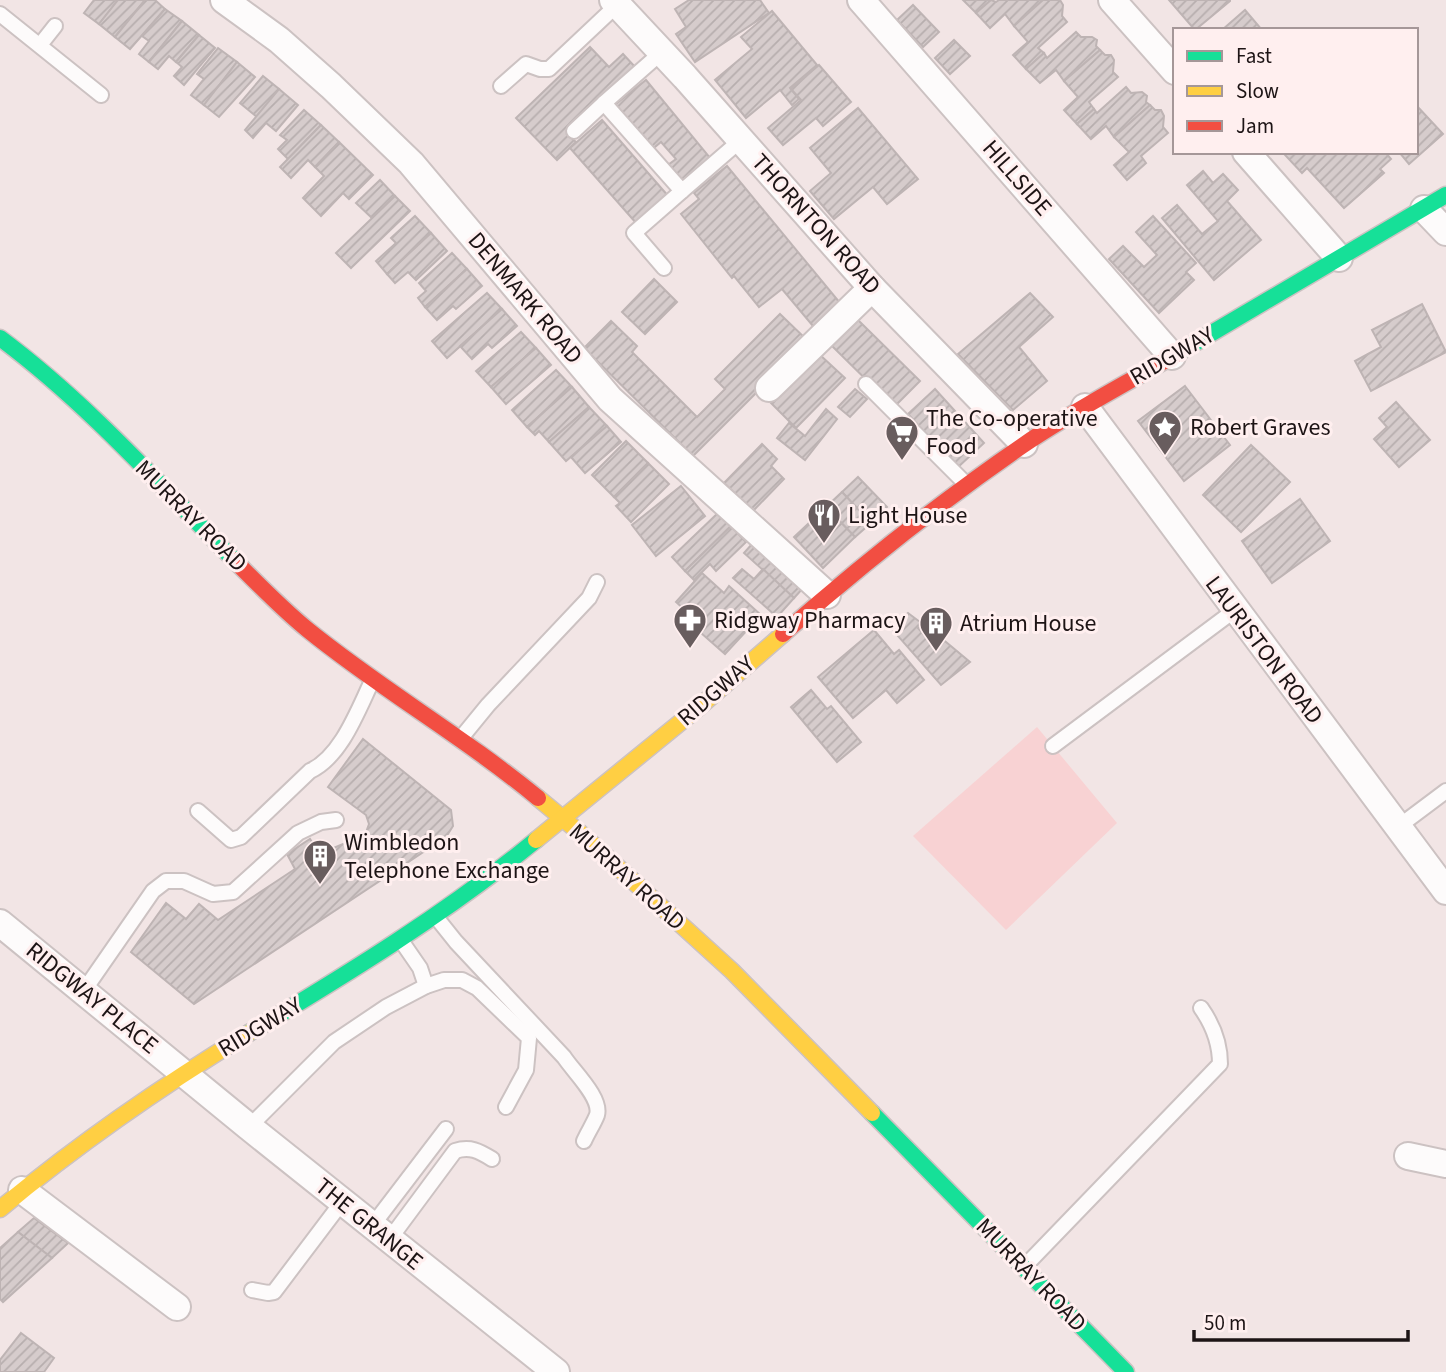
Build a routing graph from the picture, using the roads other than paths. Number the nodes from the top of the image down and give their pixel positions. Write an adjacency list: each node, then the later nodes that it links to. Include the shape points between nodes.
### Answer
1 (224, 0): 31 (street, DENMARK ROAD, via 279,40 411,163 610,398)
2 (861, 0): 24 (street, HILLSIDE)
3 (1112, 0): 9 (street)
4 (615, 2): 8 (street, THORNTON ROAD); 10 (lane, via 549,69 526,64)
5 (0, 14): 7 (lane)
6 (55, 26): 7 (lane)
7 (40, 45): 11 (lane)
8 (662, 52): 12 (lane); 14 (street, THORNTON ROAD)
9 (1173, 69)
10 (501, 86)
11 (101, 95)
12 (604, 103): 13 (lane); 16 (lane)
13 (574, 131)
14 (740, 140): 16 (lane); 22 (street, THORNTON ROAD)
15 (1248, 154): 20 (street)
16 (682, 191): 21 (lane, via 634,233)
17 (1446, 195): 18 (street, RIDGWAY)
18 (1424, 209): 19 (street); 20 (street, RIDGWAY)
19 (1446, 232)
20 (1339, 258): 24 (street, RIDGWAY)
21 (664, 268)
22 (872, 288): 26 (street); 28 (street, THORNTON ROAD)
23 (0, 338): 33 (street, MURRAY ROAD, via 113,437 269,596)
24 (1172, 356): 27 (street, RIDGWAY)
25 (866, 384): 29 (lane)
26 (769, 388)
27 (1085, 407): 28 (street, RIDGWAY); 32 (street, LAURISTON ROAD)
28 (1024, 444): 29 (street, RIDGWAY)
29 (967, 485): 31 (street, RIDGWAY)
30 (597, 582): 34 (lane, via 589,598)
31 (827, 595): 38 (street, RIDGWAY)
32 (1234, 610): 35 (lane); 40 (street, LAURISTON ROAD)
33 (373, 679): 34 (street, MURRAY ROAD); 37 (lane, via 346,734 320,766 241,837 231,841)
34 (460, 739): 38 (street, MURRAY ROAD)
35 (1053, 746)
36 (1446, 791): 40 (lane)
37 (198, 811)
38 (562, 819): 42 (street, RIDGWAY); 60 (street, MURRAY ROAD, via 732,971)
39 (335, 820): 46 (lane, via 298,833 233,892 213,894 184,881 166,881 153,891)
40 (1398, 827): 41 (street, LAURISTON ROAD)
41 (1446, 891)
42 (436, 916): 44 (street, RIDGWAY); 52 (lane, via 596,1098 598,1113)
43 (0, 923): 46 (street, RIDGWAY PLACE)
44 (400, 939): 45 (lane); 48 (street, RIDGWAY)
45 (426, 986): 49 (lane, via 462,980 477,988 530,1038 526,1070); 50 (lane, via 334,1042)
46 (83, 992): 48 (street, RIDGWAY PLACE)
47 (1201, 1008): 60 (lane, via 1212,1024 1220,1063)
48 (184, 1073): 50 (street, THE GRANGE); 56 (street, RIDGWAY)
49 (506, 1107)
50 (249, 1127): 57 (street, THE GRANGE)
51 (446, 1129): 59 (lane)
52 (584, 1141)
53 (1409, 1156): 55 (street)
54 (492, 1159): 59 (lane, via 476,1150 455,1151)
55 (1446, 1164)
56 (22, 1190): 58 (street, RIDGWAY); 62 (street)
57 (342, 1202): 59 (street, THE GRANGE); 61 (lane, via 274,1292)
58 (0, 1209)
59 (381, 1233): 63 (street, THE GRANGE)
60 (1024, 1268): 64 (street, MURRAY ROAD)
61 (252, 1290)
62 (177, 1307)
63 (556, 1372)
64 (1126, 1372)

